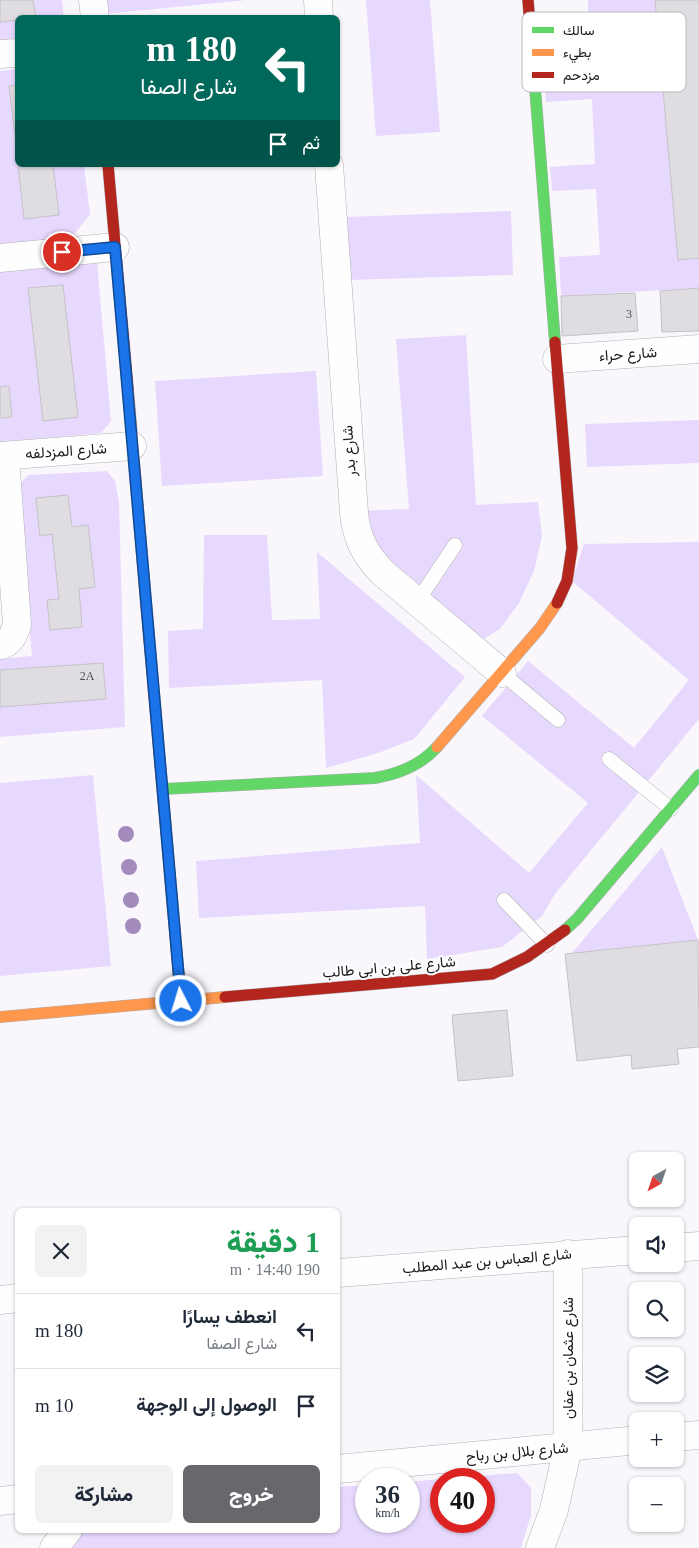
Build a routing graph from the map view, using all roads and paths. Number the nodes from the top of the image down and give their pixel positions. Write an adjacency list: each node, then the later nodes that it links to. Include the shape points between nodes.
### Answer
1 (93, 0): 3 (street)
2 (318, 0): 4 (street)
3 (95, 15)
4 (319, 15)
5 (15, 53): 6 (street)
6 (0, 54)
7 (535, 92): 13 (street)
8 (108, 167): 10 (street)
9 (329, 167): 17 (street, شارع بدر, via 355,526 358,539 373,563)
10 (115, 247): 11 (street); 14 (street)
11 (0, 258)
12 (699, 349): 13 (street, شارع حراء)
13 (557, 360): 19 (street, via 571,564 568,581 552,613)
14 (132, 446): 15 (street, شارع المزدلفه); 23 (street)
15 (3, 456): 18 (street, via 18,625 10,640)
16 (455, 545): 17 (lane)
17 (417, 602): 19 (street, شارع بدر)
18 (0, 645)
19 (502, 673): 20 (lane); 23 (street, via 435,750 403,772 364,780)
20 (558, 720)
21 (609, 759): 24 (lane)
22 (699, 775): 24 (street, شارع على بن ابى طالب)
23 (163, 789): 27 (street)
24 (671, 809): 26 (street, شارع على بن ابى طالب, via 577,919)
25 (504, 900): 26 (lane)
26 (547, 945): 27 (street, شارع على بن ابى طالب, via 530,957 492,974)
27 (181, 1001): 28 (street, شارع على بن ابى طالب)
28 (0, 1017)
29 (699, 1246): 30 (street)
30 (684, 1247)
31 (629, 1251): 32 (street, شارع العباس بن عبد المطلب)
32 (568, 1254): 33 (street, شارع العباس بن عبد المطلب); 39 (street, شارع عثمان بن عفان)
33 (340, 1272)
34 (15, 1298): 35 (street)
35 (0, 1300)
36 (699, 1435): 37 (street)
37 (684, 1436)
38 (629, 1441): 39 (street, شارع بلال بن رباح)
39 (568, 1447): 40 (street, شارع بلال بن رباح); 45 (street, شارع عثمان بن عفان, via 554,1510)
40 (340, 1469)
41 (15, 1499): 42 (street)
42 (0, 1501)
43 (66, 1533): 44 (street)
44 (54, 1548)
45 (540, 1548)

